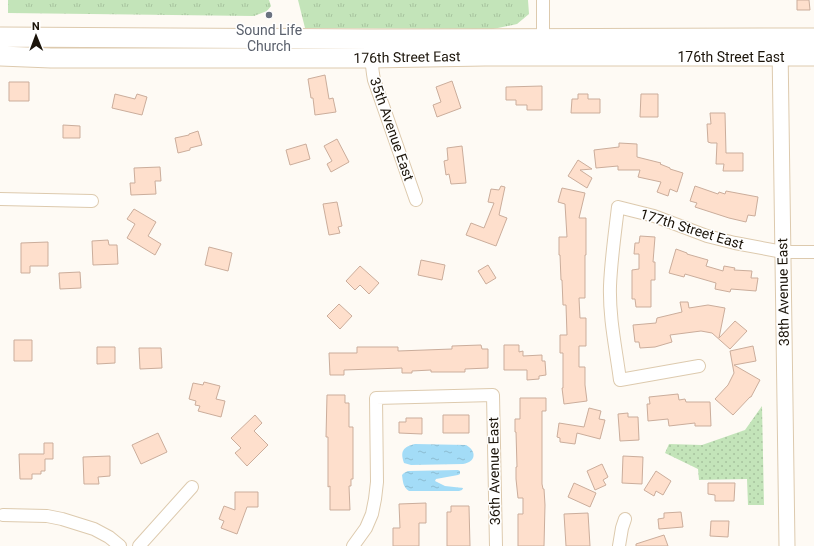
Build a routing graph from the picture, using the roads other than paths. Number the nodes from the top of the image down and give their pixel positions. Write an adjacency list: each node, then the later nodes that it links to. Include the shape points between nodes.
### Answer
1 (543, 0): 4 (street)
2 (0, 37): 4 (main road, 176th Street East, via 355,39)
3 (814, 38): 5 (main road, 176th Street East)
4 (543, 47): 5 (main road, 176th Street East); 8 (main road, 176th Street East, via 485,56)
5 (780, 48): 7 (main road, 176th Street East); 12 (street, 38th Avenue East)
6 (0, 56): 8 (main road, 176th Street East)
7 (814, 56)
8 (371, 58): 10 (street, 35th Avenue East, via 374,80)
9 (0, 199): 11 (street)
10 (416, 200)
11 (92, 201)
12 (783, 252): 13 (street, 177th Street East); 14 (street, 177th Street East, via 706,236 654,216 618,207 610,285 620,380); 23 (street, 38th Avenue East)
13 (814, 252)
14 (699, 366)
15 (192, 487): 19 (street)
16 (3, 515): 18 (street, via 62,518 94,529)
17 (625, 519): 22 (street)
18 (120, 546)
19 (139, 546)
20 (353, 546): 21 (street, 36th Avenue East, via 366,528 375,499 376,398 493,395)
21 (496, 546)
22 (619, 546)
23 (787, 546)

